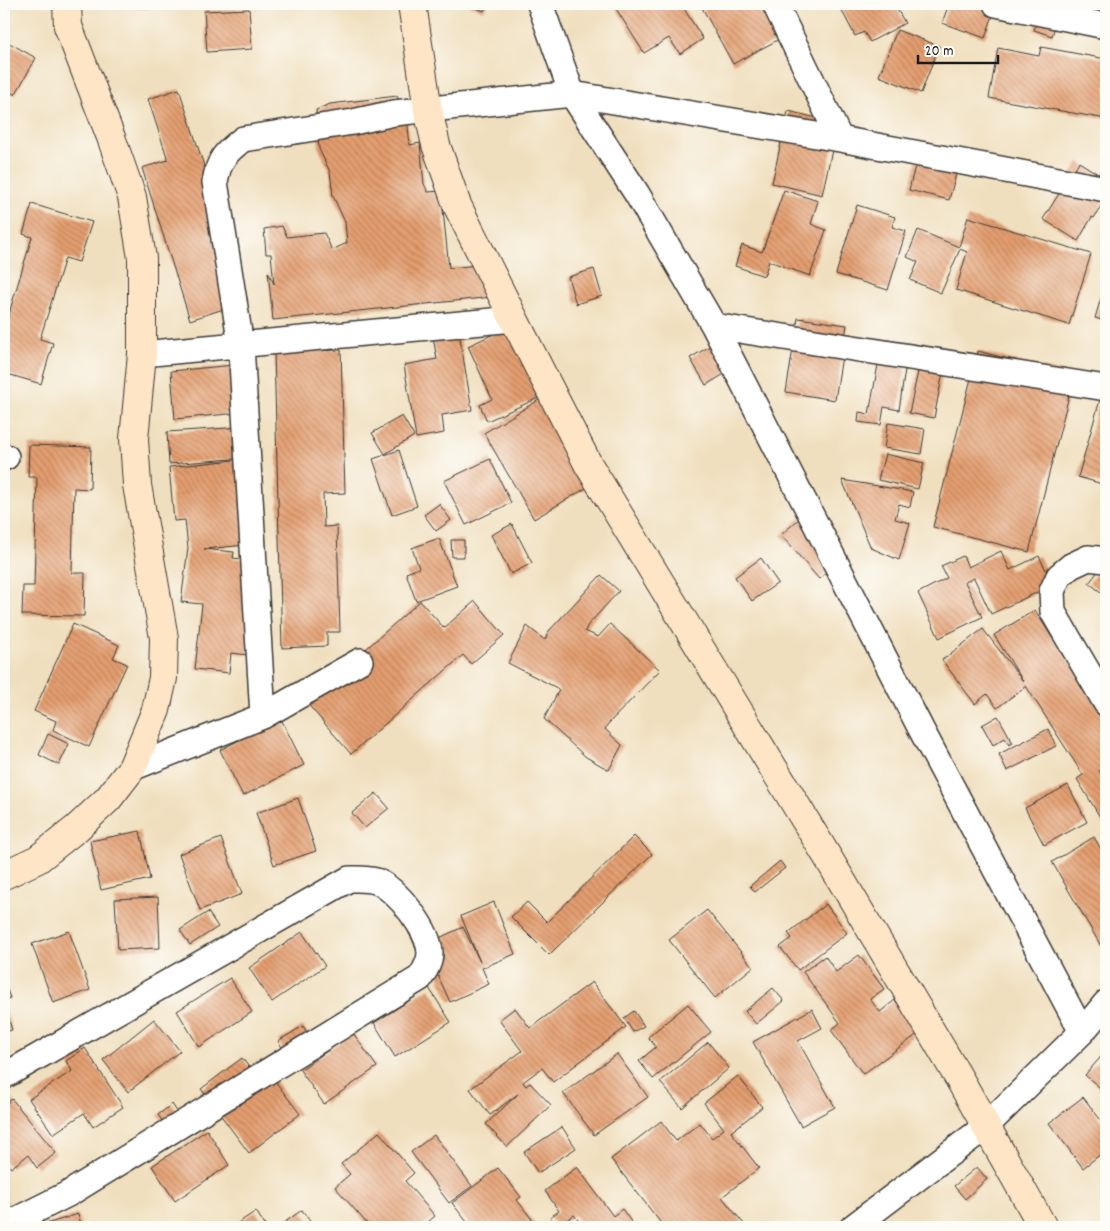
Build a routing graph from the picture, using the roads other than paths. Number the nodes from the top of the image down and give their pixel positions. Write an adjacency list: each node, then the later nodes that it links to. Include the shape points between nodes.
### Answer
1 (67, 4): 14 (main road, via 68,26 132,198 142,258)
2 (412, 4): 8 (main road)
3 (540, 4): 7 (street)
4 (775, 4): 9 (street)
5 (996, 4): 6 (street)
6 (1106, 26)
7 (572, 94): 8 (street); 9 (street); 12 (street, via 637,194)
8 (428, 110): 11 (main road, via 436,145 457,205); 13 (street, via 243,139 222,158 216,182)
9 (840, 139): 10 (street)
10 (1106, 189)
11 (514, 320): 13 (street); 25 (main road, via 588,464 827,856)
12 (714, 326): 15 (street); 23 (street, via 922,731)
13 (241, 346): 14 (street); 19 (street)
14 (142, 354): 20 (main road, via 134,439 137,485 164,638 163,678 156,710)
15 (1106, 388)
16 (1106, 560): 18 (street, via 1088,558 1071,566 1059,576 1052,591 1053,612)
17 (360, 661): 19 (street)
18 (1106, 703)
19 (263, 716): 20 (street)
20 (132, 768): 21 (main road, via 108,799 77,828 38,859)
21 (4, 875)
22 (1106, 1003): 23 (street)
23 (1082, 1032): 25 (street)
24 (4, 1076): 26 (street, via 349,879 377,881 394,893 415,916 426,937 430,954 428,967 420,978 68,1194)
25 (985, 1127): 27 (street); 28 (main road)
26 (4, 1226)
27 (853, 1227)
28 (1043, 1227)

